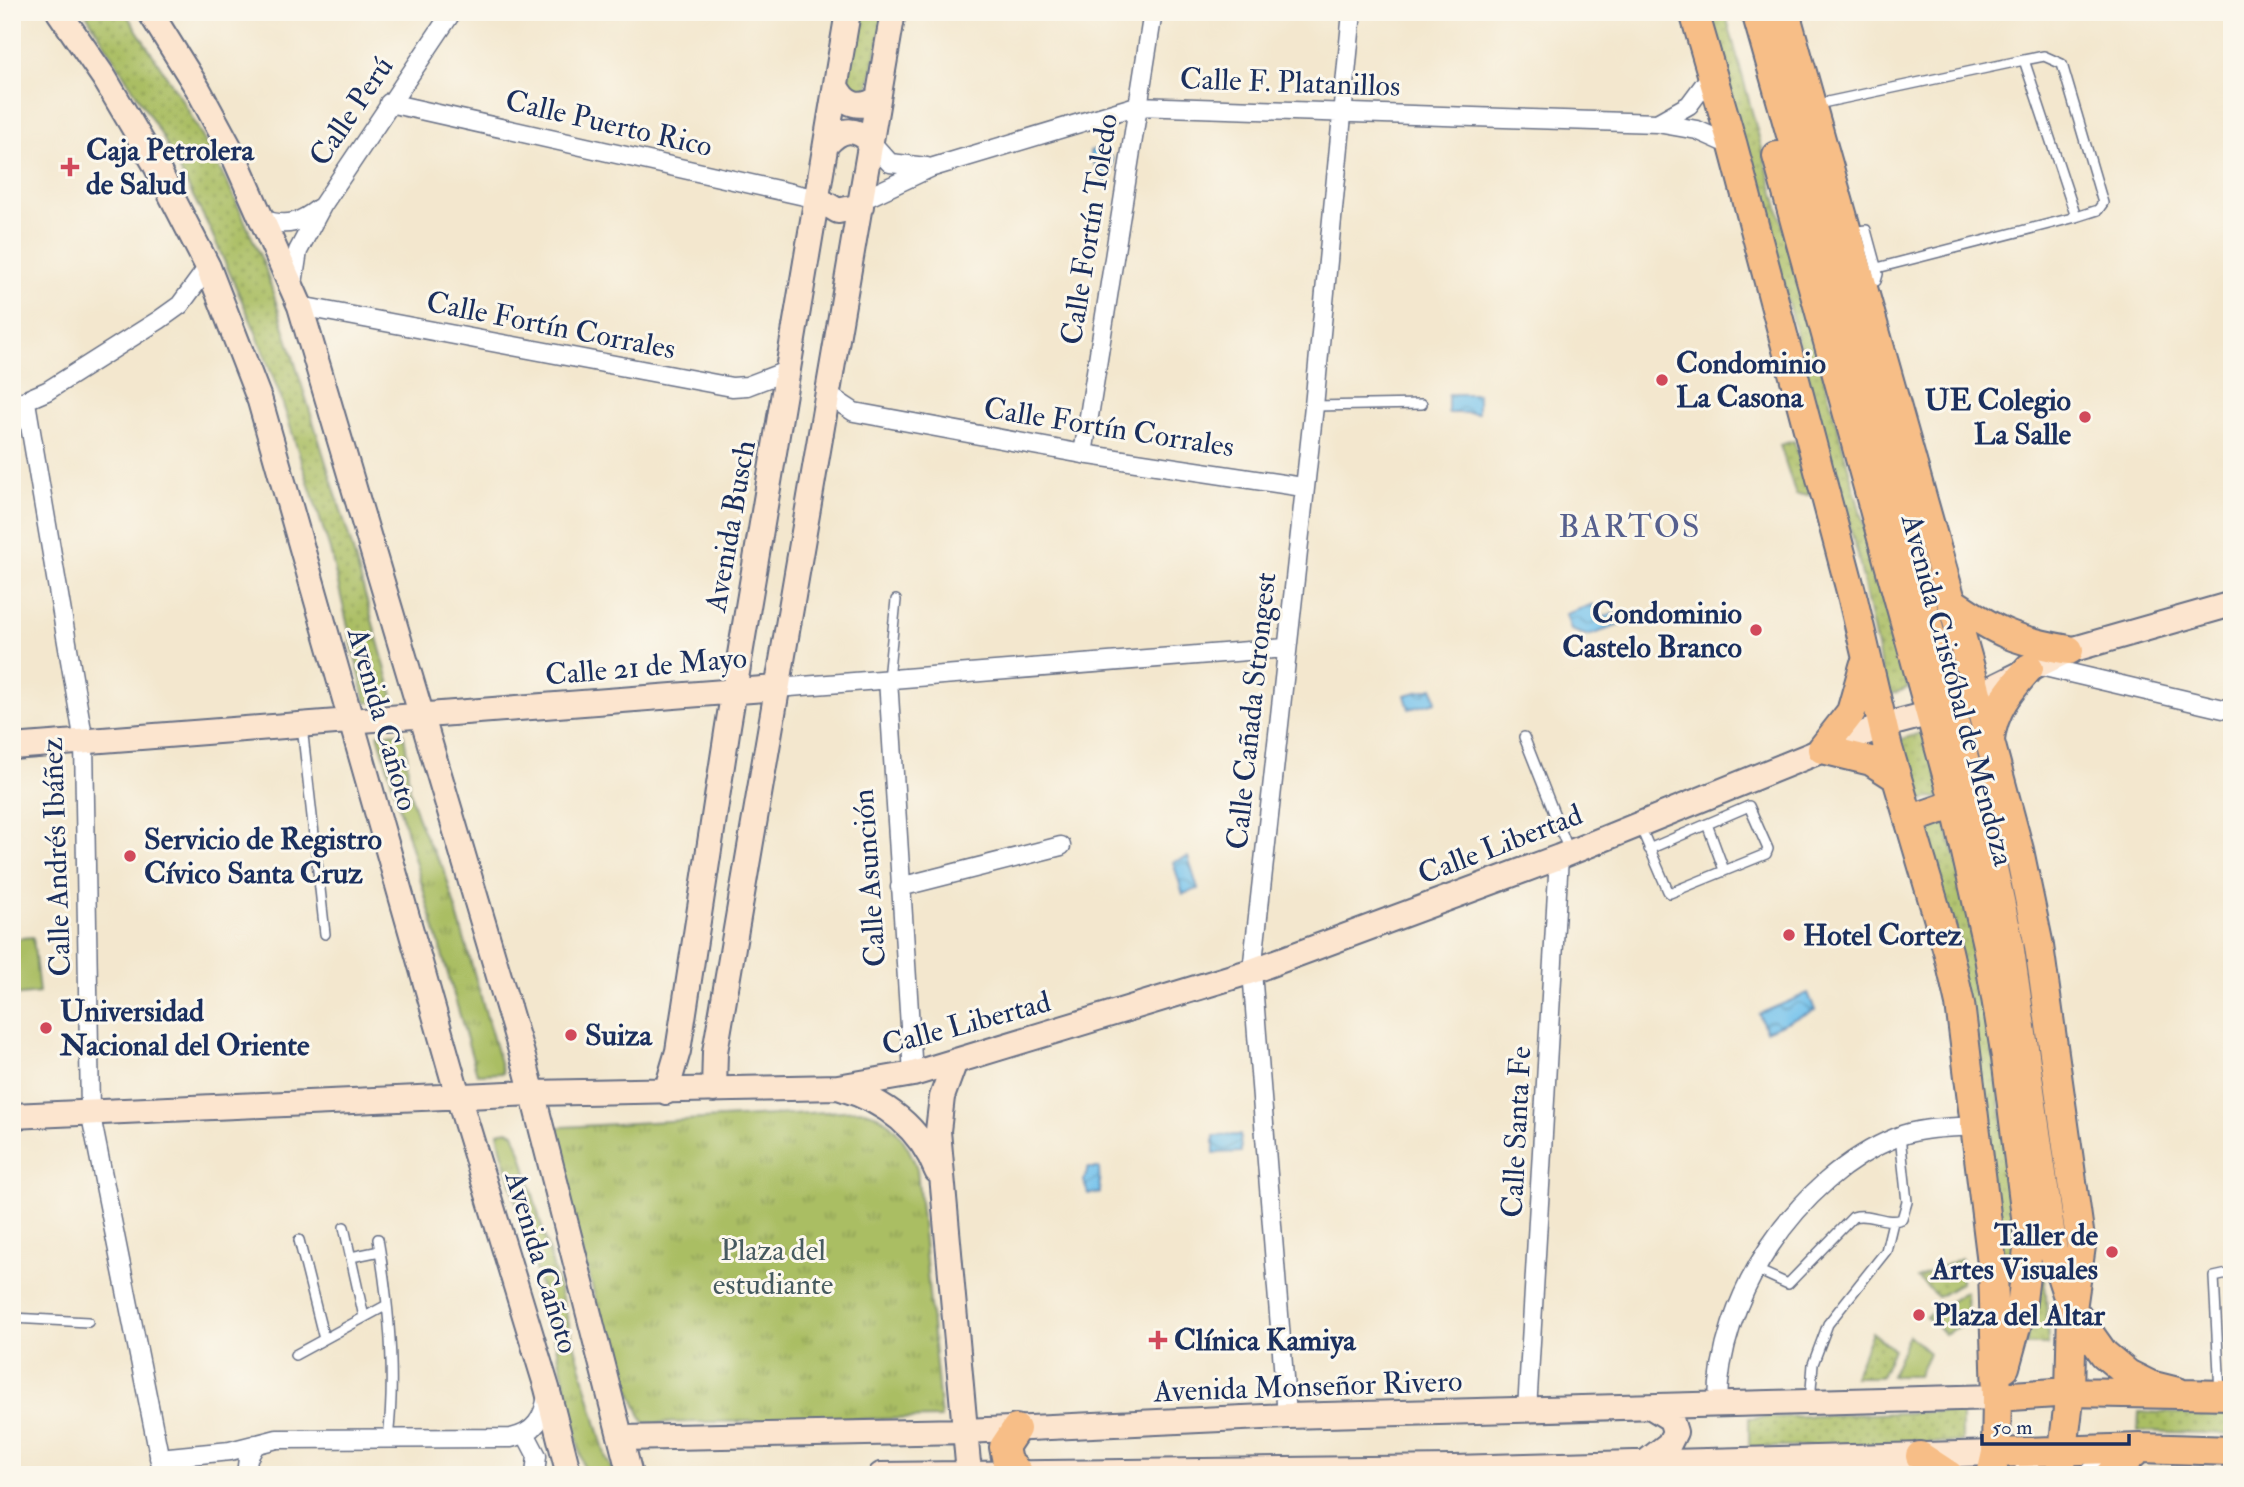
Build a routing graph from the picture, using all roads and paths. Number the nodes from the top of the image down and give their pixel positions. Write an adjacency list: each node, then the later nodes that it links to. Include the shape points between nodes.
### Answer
1 (59, 12): 32 (main road, Avenida Cañoto, via 155,163)
2 (150, 12): 29 (main road, Avenida Cañoto, via 198,89)
3 (452, 12): 16 (street, Calle Perú)
4 (848, 12): 14 (main road, Avenida Busch)
5 (893, 12): 15 (main road)
6 (1153, 12): 17 (street, Calle Fortín Toledo)
7 (1352, 12): 19 (street, Calle Cañada Strongest)
8 (1694, 12): 13 (main road, Avenida Cristóbal de Mendoza)
9 (1735, 12): 53 (main road, Avenida Cristóbal de Mendoza)
10 (1756, 12): 53 (main road, Avenida Cristóbal de Mendoza)
11 (1784, 12): 18 (main road, Avenida Cristóbal de Mendoza)
12 (2024, 60): 18 (lane); 28 (lane); 28 (lane, via 2044,56 2062,64 2103,202 2098,210)
13 (1712, 74): 20 (street, via 1689,104); 23 (main road, Avenida Cristóbal de Mendoza)
14 (836, 86): 15 (main road, via 849,103 869,104); 22 (main road, Avenida Busch)
15 (878, 98): 21 (main road)
16 (389, 103): 25 (street, Calle Puerto Rico); 27 (street, Calle Perú)
17 (1136, 106): 19 (street, Calle F. Platanillos); 24 (street, Calle F. Platanillos); 40 (street, Calle Fortín Toledo)
18 (1811, 106): 33 (main road, Avenida Cristóbal de Mendoza, via 1847,232)
19 (1341, 111): 20 (street, Calle F. Platanillos); 39 (street, Calle Cañada Strongest)
20 (1657, 123): 23 (street, Calle F. Platanillos, via 1697,130)
21 (871, 142): 22 (main road, via 849,130 836,134); 24 (street, Calle F. Platanillos, via 890,163); 26 (main road)
22 (827, 144): 25 (main road, Avenida Busch)
23 (1733, 146): 47 (main road, Avenida Cristóbal de Mendoza)
24 (930, 167): 26 (street, Calle F. Platanillos)
25 (818, 199): 26 (main road, via 838,211); 30 (main road, Avenida Busch)
26 (861, 203): 31 (main road)
27 (322, 206): 29 (street, Calle Perú, via 292,224); 34 (street, Calle Perú, via 298,251 293,270)
28 (2076, 217): 33 (lane)
29 (264, 220): 34 (main road, Avenida Cañoto)
30 (809, 247): 31 (main road, via 826,234 846,240); 35 (main road, Avenida Busch)
31 (853, 250): 36 (main road)
32 (208, 267): 37 (street, via 180,305); 56 (main road, Avenida Cañoto, via 260,401)
33 (1870, 277): 43 (main road, Avenida Cristóbal de Mendoza)
34 (297, 298): 35 (street, Calle Fortín Corrales, via 732,387); 55 (main road, Avenida Cañoto)
35 (789, 370): 52 (main road, Avenida Busch)
36 (828, 395): 40 (street, Calle Fortín Corrales, via 854,412); 50 (main road)
37 (19, 404): 62 (street, Calle Andrés Ibáñez)
38 (1422, 404): 39 (lane)
39 (1314, 406): 41 (street, Calle Cañada Strongest)
40 (1083, 454): 41 (street, Calle Fortín Corrales)
41 (1303, 487): 45 (street, Calle Cañada Strongest)
42 (896, 600): 49 (lane)
43 (1951, 601): 46 (main road, via 1994,631 2019,641); 51 (main road, Avenida Cristóbal de Mendoza)
44 (2232, 604): 46 (main road)
45 (1286, 648): 49 (street, Calle 21 de Mayo); 77 (street, Calle Cañada Strongest)
46 (2069, 650): 48 (main road); 51 (main road)
47 (1864, 654): 59 (main road, Avenida Cristóbal de Mendoza); 65 (main road, via 1863,678 1851,712)
48 (2032, 667): 51 (main road); 54 (street); 64 (main road, via 1996,713)
49 (888, 679): 50 (street, Calle 21 de Mayo); 75 (street, Calle Asunción)
50 (777, 688): 52 (main road, Calle 21 de Mayo); 60 (main road)
51 (1975, 688): 53 (main road, Calle Libertad); 64 (main road, Avenida Cristóbal de Mendoza)
52 (734, 690): 55 (main road, Calle 21 de Mayo); 58 (main road, Avenida Busch)
53 (1939, 703): 59 (main road, Calle Libertad); 67 (main road, Avenida Cristóbal de Mendoza); 101 (main road, Avenida Cristóbal de Mendoza, via 2001,901 2053,1251)
54 (2232, 710)
55 (421, 716): 56 (main road, Calle 21 de Mayo); 85 (main road, Avenida Cañoto)
56 (350, 721): 57 (main road, Calle 21 de Mayo); 86 (main road, Avenida Cañoto)
57 (302, 725): 62 (main road, Calle 21 de Mayo); 76 (lane)
58 (728, 726): 60 (main road, via 733,719 750,714 765,722); 78 (main road, Avenida Busch)
59 (1882, 726): 65 (main road, Calle Libertad); 66 (main road, Avenida Cristóbal de Mendoza)
60 (769, 730): 79 (main road)
61 (1524, 737): 73 (lane)
62 (84, 742): 63 (main road, Calle 21 de Mayo); 87 (street, Calle Andrés Ibáñez)
63 (12, 747)
64 (1990, 747): 101 (main road, Avenida Cristóbal de Mendoza, via 2019,850 2054,1045 2081,1246)
65 (1822, 749): 66 (main road, via 1871,761); 69 (main road, Calle Libertad)
66 (1896, 777): 68 (main road, Avenida Cristóbal de Mendoza)
67 (1955, 804): 68 (main road); 111 (main road, Avenida Cristóbal de Mendoza, via 1989,957 2029,1241 2021,1309)
68 (1909, 820): 89 (main road, Avenida Cristóbal de Mendoza, via 1948,951)
69 (1639, 824): 72 (lane); 73 (main road, Calle Libertad)
70 (1707, 824): 72 (lane); 74 (lane); 74 (lane, via 1749,806 1768,849)
71 (1061, 846): 75 (street)
72 (1649, 849): 74 (lane, via 1670,893)
73 (1564, 854): 77 (main road, Calle Libertad); 115 (street, Calle Santa Fe)
74 (1724, 870)
75 (900, 887): 81 (street, Calle Asunción)
76 (325, 934)
77 (1252, 971): 80 (main road, Calle Libertad); 116 (street, Calle Cañada Strongest)
78 (678, 1052): 79 (main road, via 692,1058); 84 (main road, Avenida Busch)
79 (715, 1052): 83 (main road)
80 (954, 1064): 81 (main road, Calle Libertad); 91 (main road, via 939,1108)
81 (913, 1074): 82 (main road, Calle Libertad)
82 (838, 1087): 83 (main road, Calle Libertad); 91 (main road, via 862,1094 897,1115 923,1144)
83 (714, 1090): 84 (main road, Calle Libertad)
84 (666, 1092): 85 (main road, Calle Libertad)
85 (532, 1093): 86 (main road, Calle Libertad); 121 (main road, Avenida Cañoto)
86 (458, 1097): 87 (main road, Calle Libertad); 107 (main road, Avenida Cañoto)
87 (90, 1111): 88 (main road, Calle Libertad); 128 (street, Calle Andrés Ibáñez)
88 (12, 1116)
89 (1976, 1126): 90 (street); 111 (main road, Avenida Cristóbal de Mendoza, via 1993,1271)
90 (1900, 1136): 92 (lane, via 1907,1202 1902,1219); 98 (street, via 1832,1177 1800,1209)
91 (941, 1181): 118 (main road)
92 (1893, 1222): 98 (lane, via 1866,1215 1853,1217 1788,1284); 112 (lane, via 1885,1251 1825,1331 1813,1364)
93 (344, 1227): 97 (lane)
94 (377, 1239): 96 (lane)
95 (299, 1240): 105 (lane)
96 (380, 1251): 97 (lane); 100 (lane)
97 (351, 1257): 102 (lane)
98 (1755, 1269): 113 (street, via 1729,1328)
99 (2232, 1273): 110 (lane, via 2214,1277)
100 (387, 1305): 102 (lane); 120 (lane, via 391,1409)
101 (2072, 1309): 108 (main road, Avenida Cristóbal de Mendoza); 109 (main road, via 2115,1364 2150,1385)
102 (364, 1317): 105 (lane)
103 (12, 1318): 104 (lane)
104 (88, 1322)
105 (324, 1339): 106 (lane)
106 (295, 1355)
107 (547, 1388): 119 (street, via 545,1408); 137 (main road, Avenida Cañoto)
108 (2070, 1392): 109 (main road); 111 (main road); 127 (main road, Avenida Cristóbal de Mendoza)
109 (2178, 1392): 110 (main road)
110 (2226, 1395)
111 (1997, 1397): 112 (main road, Avenida Monseñor Rivero); 129 (main road, Avenida Cristóbal de Mendoza)
112 (1810, 1404): 113 (main road, Avenida Monseñor Rivero)
113 (1718, 1406): 114 (main road, Avenida Monseñor Rivero)
114 (1653, 1408): 115 (main road, Avenida Monseñor Rivero); 126 (main road, via 1671,1419 1675,1432 1669,1444)
115 (1527, 1411): 116 (main road, Avenida Monseñor Rivero)
116 (1287, 1416): 117 (main road, Avenida Monseñor Rivero)
117 (1016, 1429): 118 (main road, Avenida Monseñor Rivero); 132 (main road, via 1004,1447 1007,1462)
118 (965, 1431): 121 (main road, Avenida Monseñor Rivero); 134 (main road)
119 (526, 1435): 120 (street); 136 (street, via 537,1457)
120 (387, 1438): 122 (street, via 277,1439)
121 (621, 1438): 138 (main road, Avenida Cañoto)
122 (256, 1444): 128 (street); 135 (street)
123 (2140, 1448): 124 (main road); 127 (main road); 145 (main road)
124 (2232, 1451)
125 (1920, 1456): 129 (main road); 130 (main road); 140 (main road)
126 (1646, 1462): 130 (main road); 131 (main road)
127 (2062, 1462): 129 (main road)
128 (161, 1466)
129 (1996, 1467)
130 (1719, 1468)
131 (1455, 1471): 133 (main road)
132 (1018, 1472): 133 (main road); 134 (main road)
133 (1240, 1472)
134 (969, 1474): 139 (main road)
135 (246, 1475)
136 (535, 1475)
137 (569, 1475)
138 (630, 1475)
139 (881, 1475)
140 (1949, 1475)
141 (2024, 1475): 142 (street, via 2024,1470 2031,1470)
142 (2031, 1475)
143 (2091, 1475): 144 (street, via 2091,1471 2106,1471)
144 (2102, 1475)
145 (2109, 1475)

